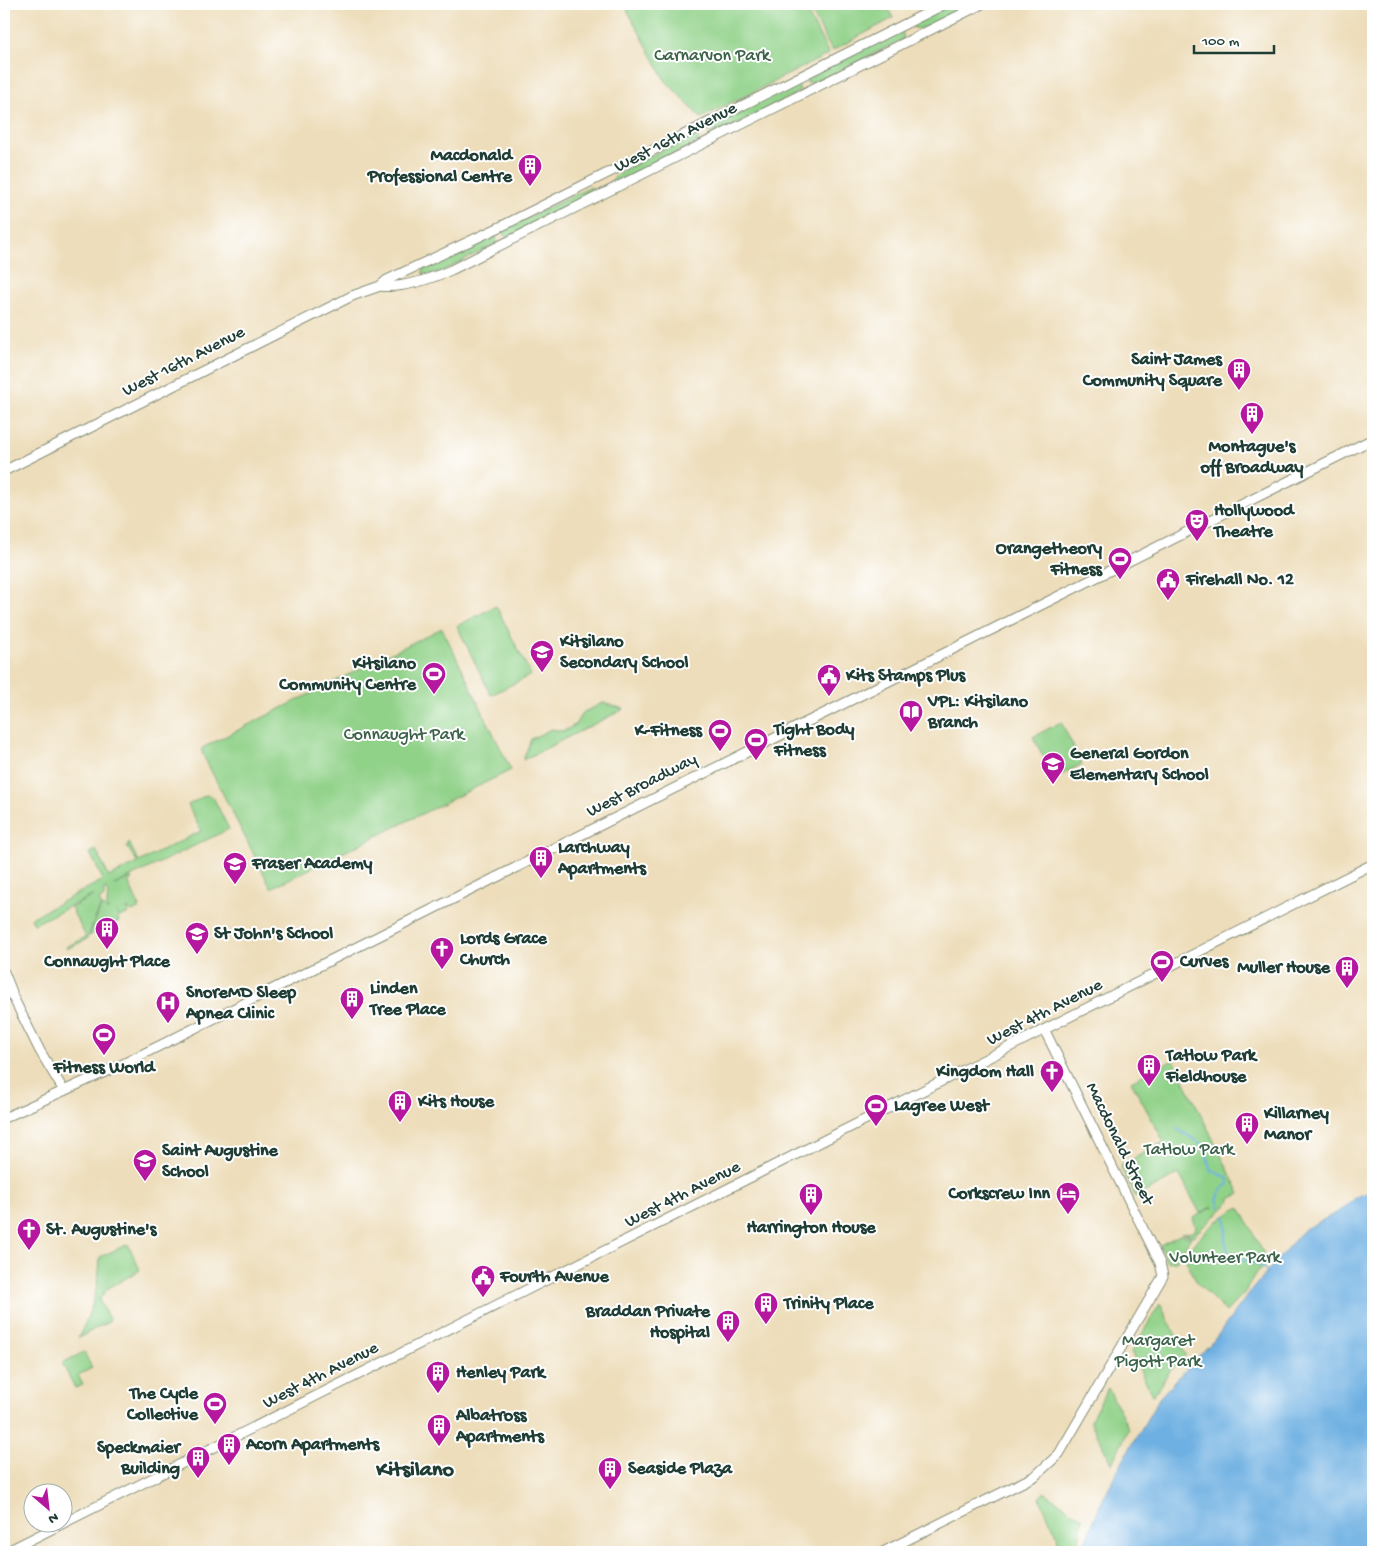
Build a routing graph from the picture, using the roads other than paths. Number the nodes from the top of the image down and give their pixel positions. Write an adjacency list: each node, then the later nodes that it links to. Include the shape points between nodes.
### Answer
1 (946, 4): 3 (main road, West 16th Avenue)
2 (982, 4): 3 (main road, West 16th Avenue, via 451,270 413,283 389,288)
3 (380, 286): 5 (main road, West 16th Avenue, via 352,296)
4 (1373, 439): 11 (main road, West Broadway, via 433,910)
5 (4, 470)
6 (1373, 864): 10 (main road, West 4th Avenue)
7 (4, 972): 9 (main road)
8 (4, 985): 9 (main road)
9 (13, 997): 11 (main road)
10 (1045, 1031): 13 (main road, West 4th Avenue); 14 (main road, Macdonald Street, via 1163,1272 1059,1454 1044,1470)
11 (63, 1091): 12 (main road, West Broadway)
12 (4, 1118)
13 (6, 1552)
14 (884, 1552)

